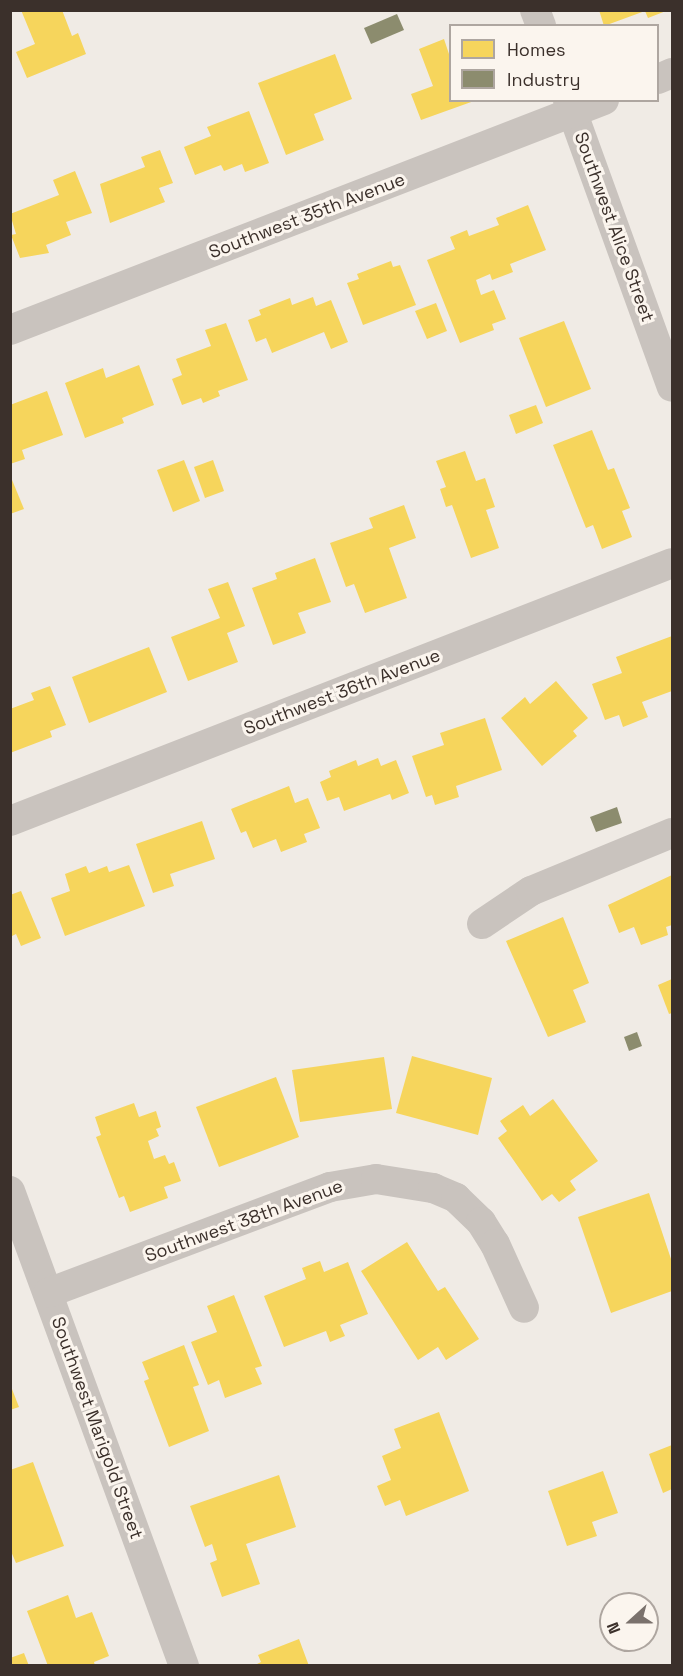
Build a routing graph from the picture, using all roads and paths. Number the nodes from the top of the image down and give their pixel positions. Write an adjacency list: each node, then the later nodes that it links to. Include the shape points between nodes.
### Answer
1 (595, 102): 2 (street, Southwest 35th Avenue)
2 (571, 107): 3 (street, Southwest 35th Avenue); 4 (street, Southwest Alice Street)
3 (10, 330)
4 (672, 387)
5 (672, 563): 6 (street, Southwest 36th Avenue)
6 (10, 821)
7 (672, 833): 8 (street, via 531,891)
8 (482, 924)
9 (10, 1191): 10 (street, Southwest Marigold Street)
10 (48, 1293): 11 (street, Southwest 38th Avenue, via 330,1187 376,1179 433,1188 456,1198 490,1237); 12 (street, Southwest Marigold Street)
11 (524, 1308)
12 (184, 1665)

